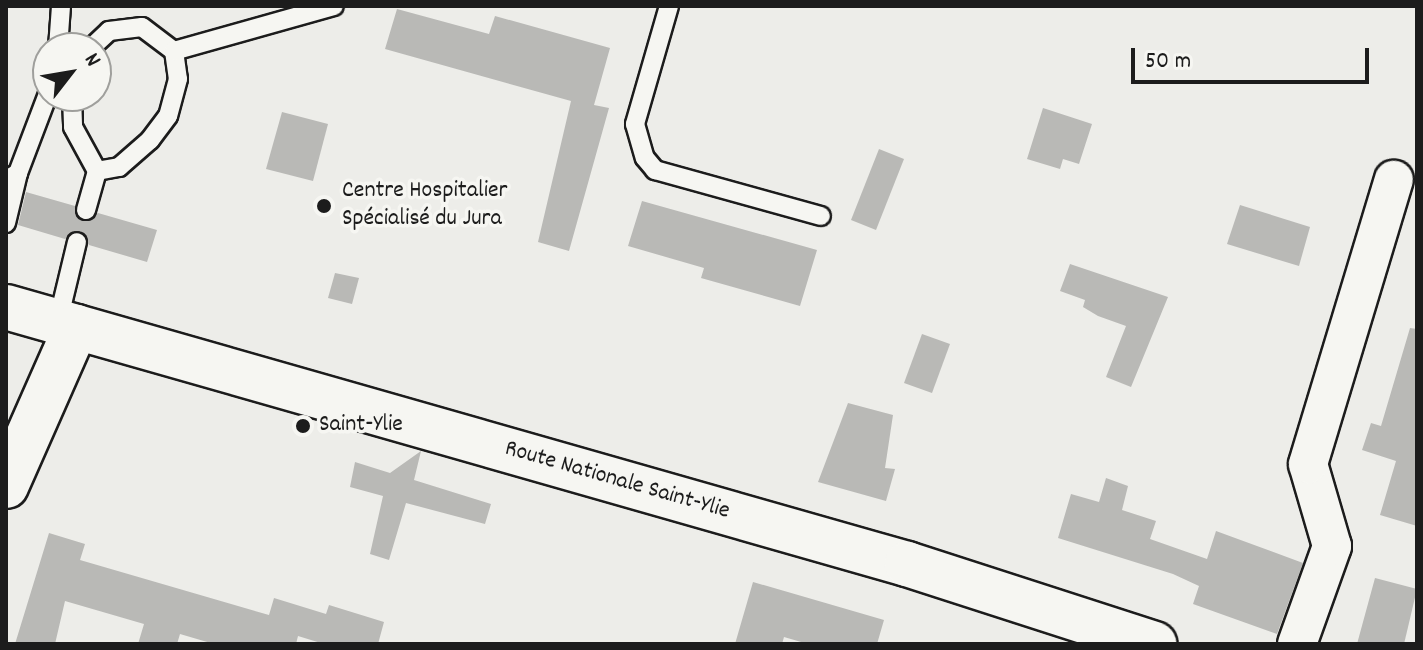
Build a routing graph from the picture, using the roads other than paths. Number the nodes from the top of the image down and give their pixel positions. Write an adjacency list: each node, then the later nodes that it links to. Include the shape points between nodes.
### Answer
1 (61, 6): 4 (lane)
2 (334, 6): 6 (lane)
3 (669, 6): 13 (lane, via 635,124 645,158 655,170)
4 (59, 32)
5 (110, 32): 6 (lane, via 125,25 159,35)
6 (174, 51): 9 (lane, via 177,93 168,116 136,155 119,167)
7 (40, 112): 10 (lane)
8 (73, 112): 9 (lane, via 73,127)
9 (97, 171): 12 (lane)
10 (12, 176): 14 (lane)
11 (1394, 180): 20 (street, via 1308,464 1332,546)
12 (86, 210)
13 (821, 216)
14 (6, 223)
15 (77, 242): 17 (lane)
16 (6, 307): 17 (main road, Route Nationale Saint-Ylie)
17 (67, 324): 18 (main road); 19 (main road, Route Nationale Saint-Ylie, via 907,564)
18 (6, 486)
19 (1154, 644)
20 (1297, 644)

